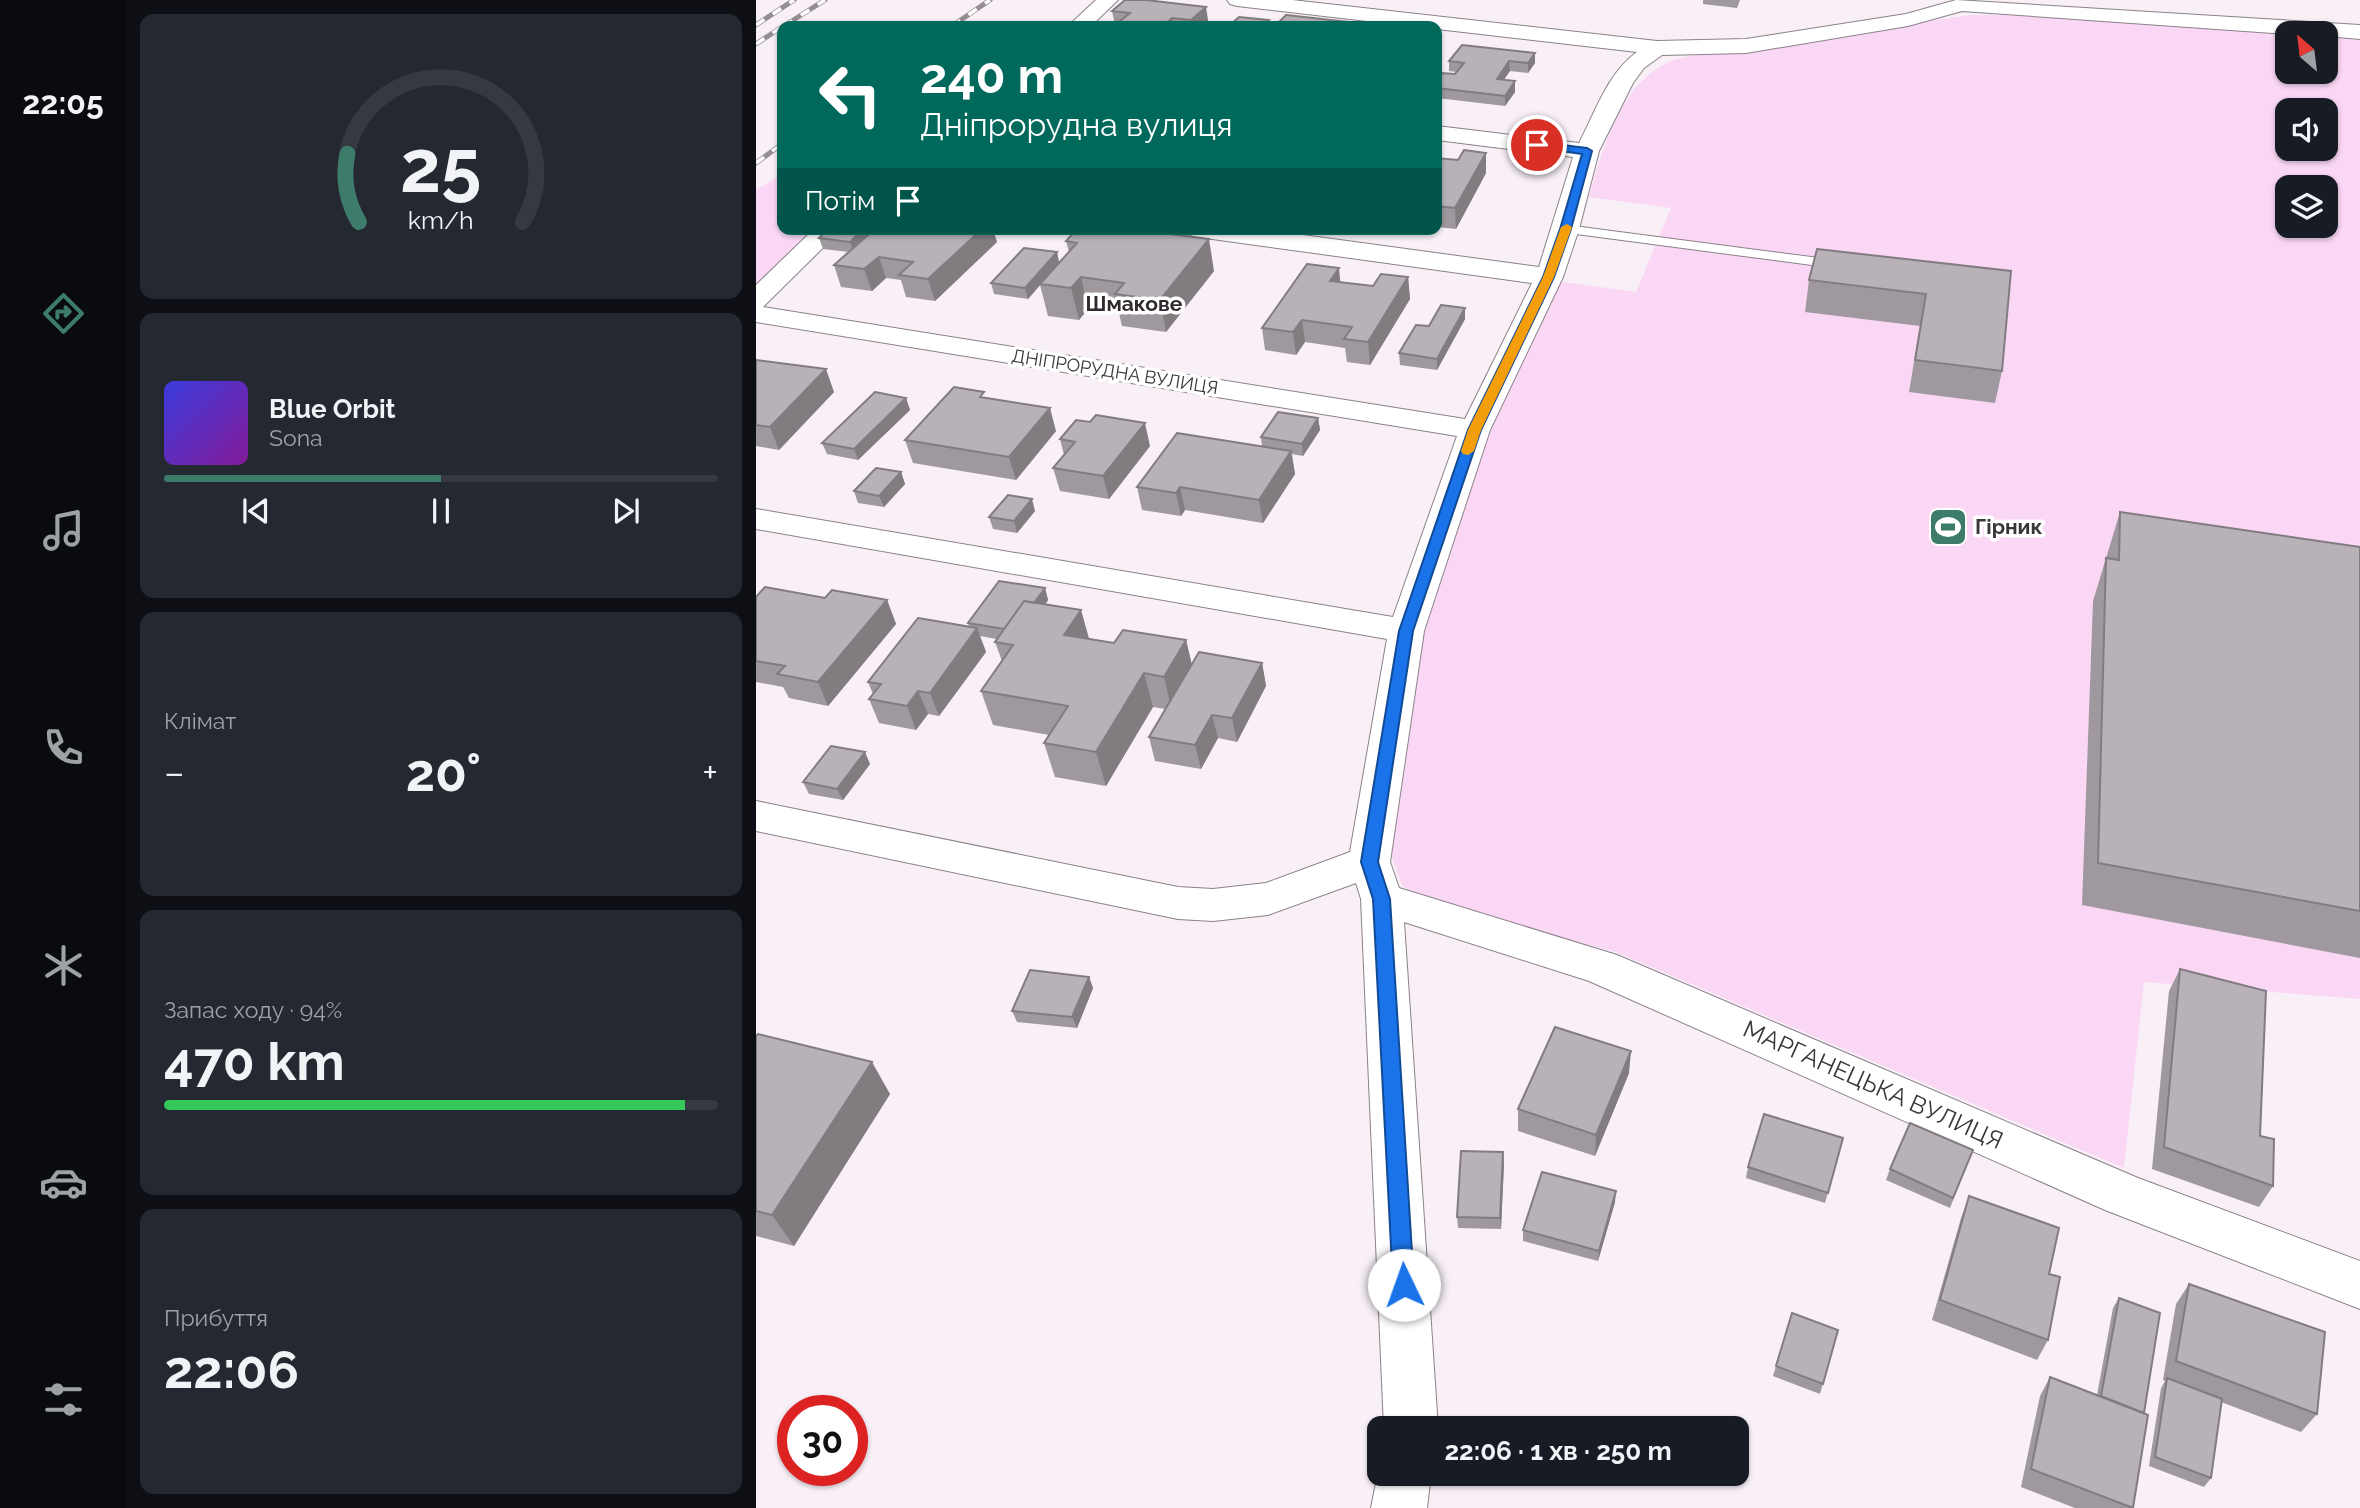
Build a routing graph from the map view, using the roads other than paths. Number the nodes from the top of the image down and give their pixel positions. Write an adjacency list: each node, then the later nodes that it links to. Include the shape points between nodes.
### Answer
1 (1108, 0): 4 (street)
2 (1237, 0): 5 (street)
3 (1952, 3): 7 (street); 8 (street, via 1908,20 1746,46)
4 (1085, 21)
5 (1421, 21)
6 (1442, 23): 8 (street)
7 (2360, 32)
8 (1657, 48): 10 (street, via 1636,63 1622,82)
9 (1442, 134): 10 (street)
10 (1587, 151): 11 (street)
11 (1566, 229): 14 (lane); 15 (street)
12 (823, 235): 16 (street)
13 (1242, 235): 15 (street)
14 (1860, 267)
15 (1549, 277): 18 (street)
16 (756, 300)
17 (756, 314): 18 (street, ДНІПРОРУДНА ВУЛИЦЯ)
18 (1475, 430): 20 (street)
19 (756, 519): 20 (street)
20 (1406, 631): 22 (street)
21 (756, 816): 22 (street, via 1178,903 1213,905 1268,899)
22 (1376, 881): 23 (street, МАРГАНЕЦЬКА ВУЛИЦЯ, via 1602,967 2122,1194); 24 (street)
23 (2360, 1285)
24 (1410, 1416)
25 (1402, 1486): 26 (street)
26 (1399, 1508)

